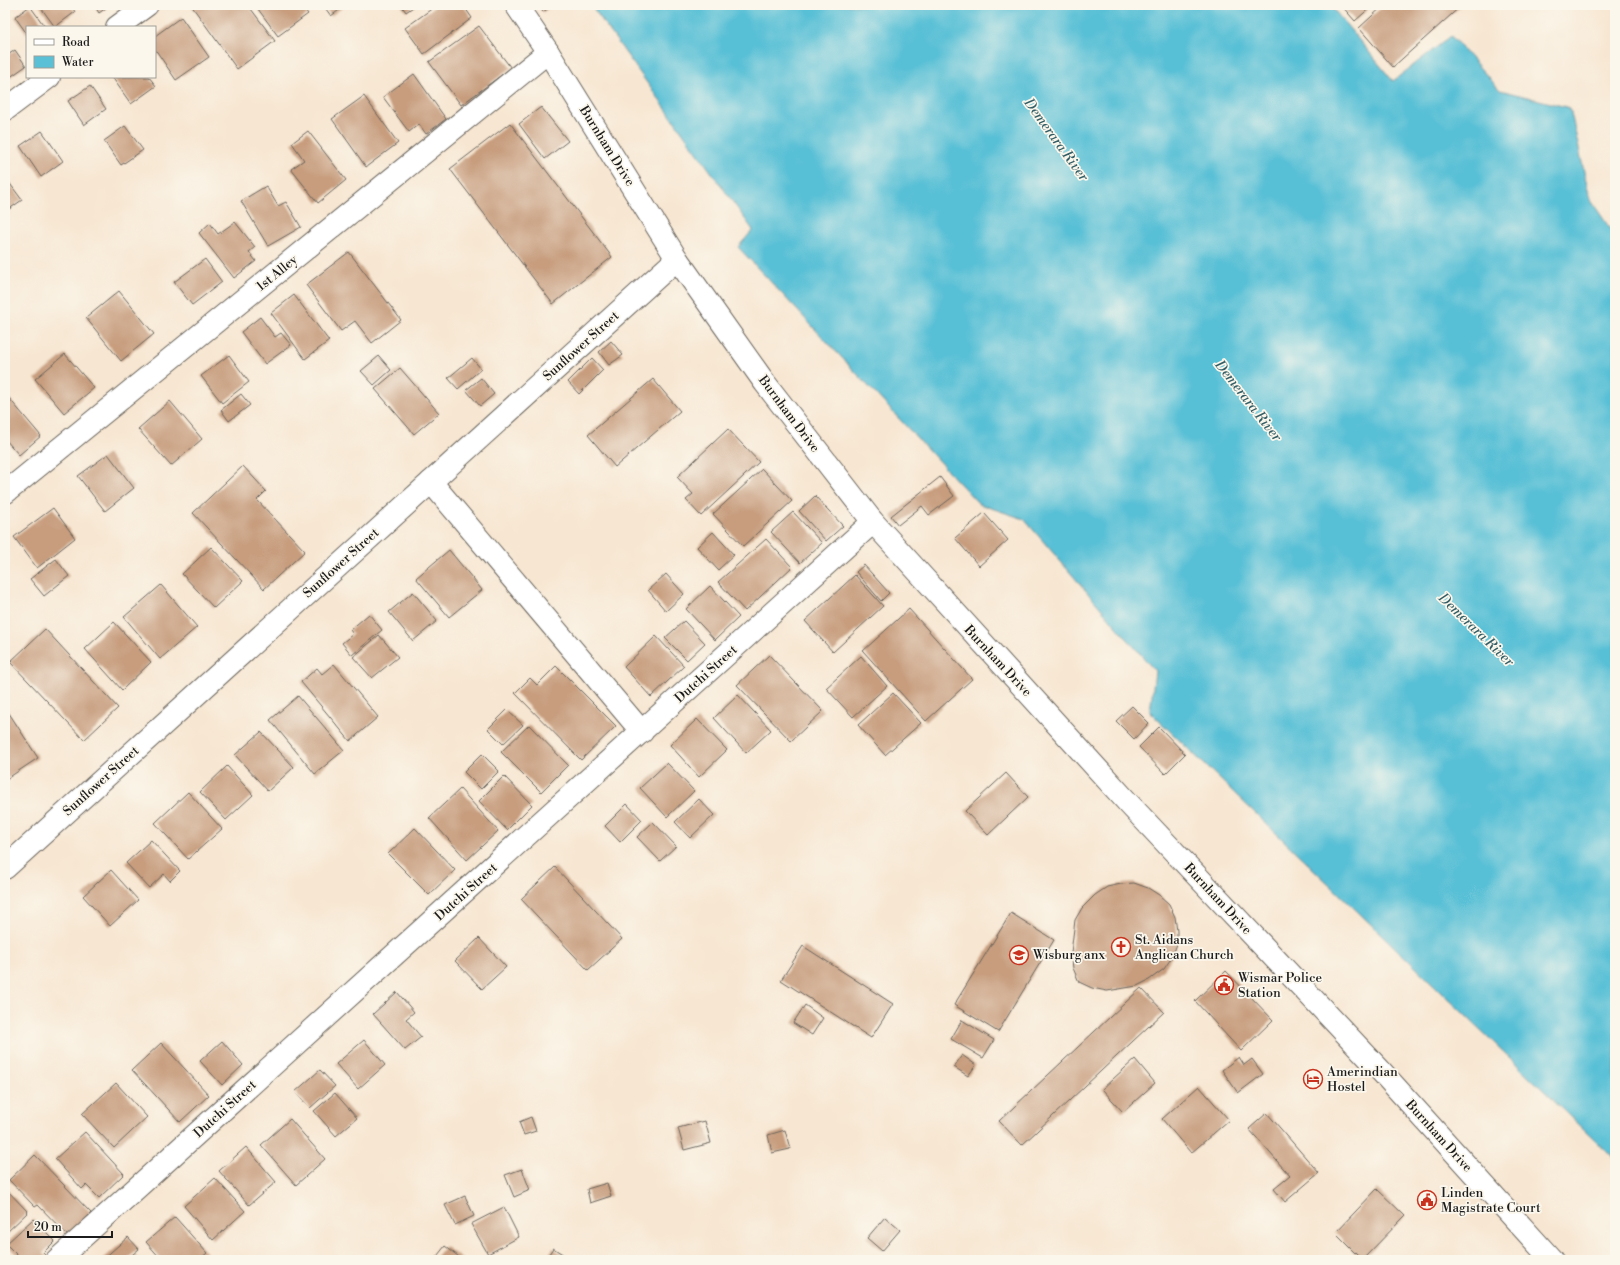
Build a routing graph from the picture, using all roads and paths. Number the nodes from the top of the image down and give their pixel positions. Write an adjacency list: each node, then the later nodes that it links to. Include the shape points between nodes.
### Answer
1 (147, 5): 3 (street)
2 (516, 5): 4 (street, Burnham Drive)
3 (118, 26)
4 (548, 52): 7 (street, Burnham Drive); 9 (street, 1st Alley)
5 (48, 78): 6 (street)
6 (5, 110)
7 (676, 259): 8 (street, Sunflower Street); 10 (street, Burnham Drive, via 765,383)
8 (430, 482): 11 (street); 12 (street, Sunflower Street)
9 (5, 493)
10 (873, 522): 11 (street, Dutchi Street); 14 (street, Burnham Drive, via 1126,800 1380,1070)
11 (642, 732): 13 (street, Dutchi Street)
12 (5, 868)
13 (58, 1260)
14 (1552, 1260)

